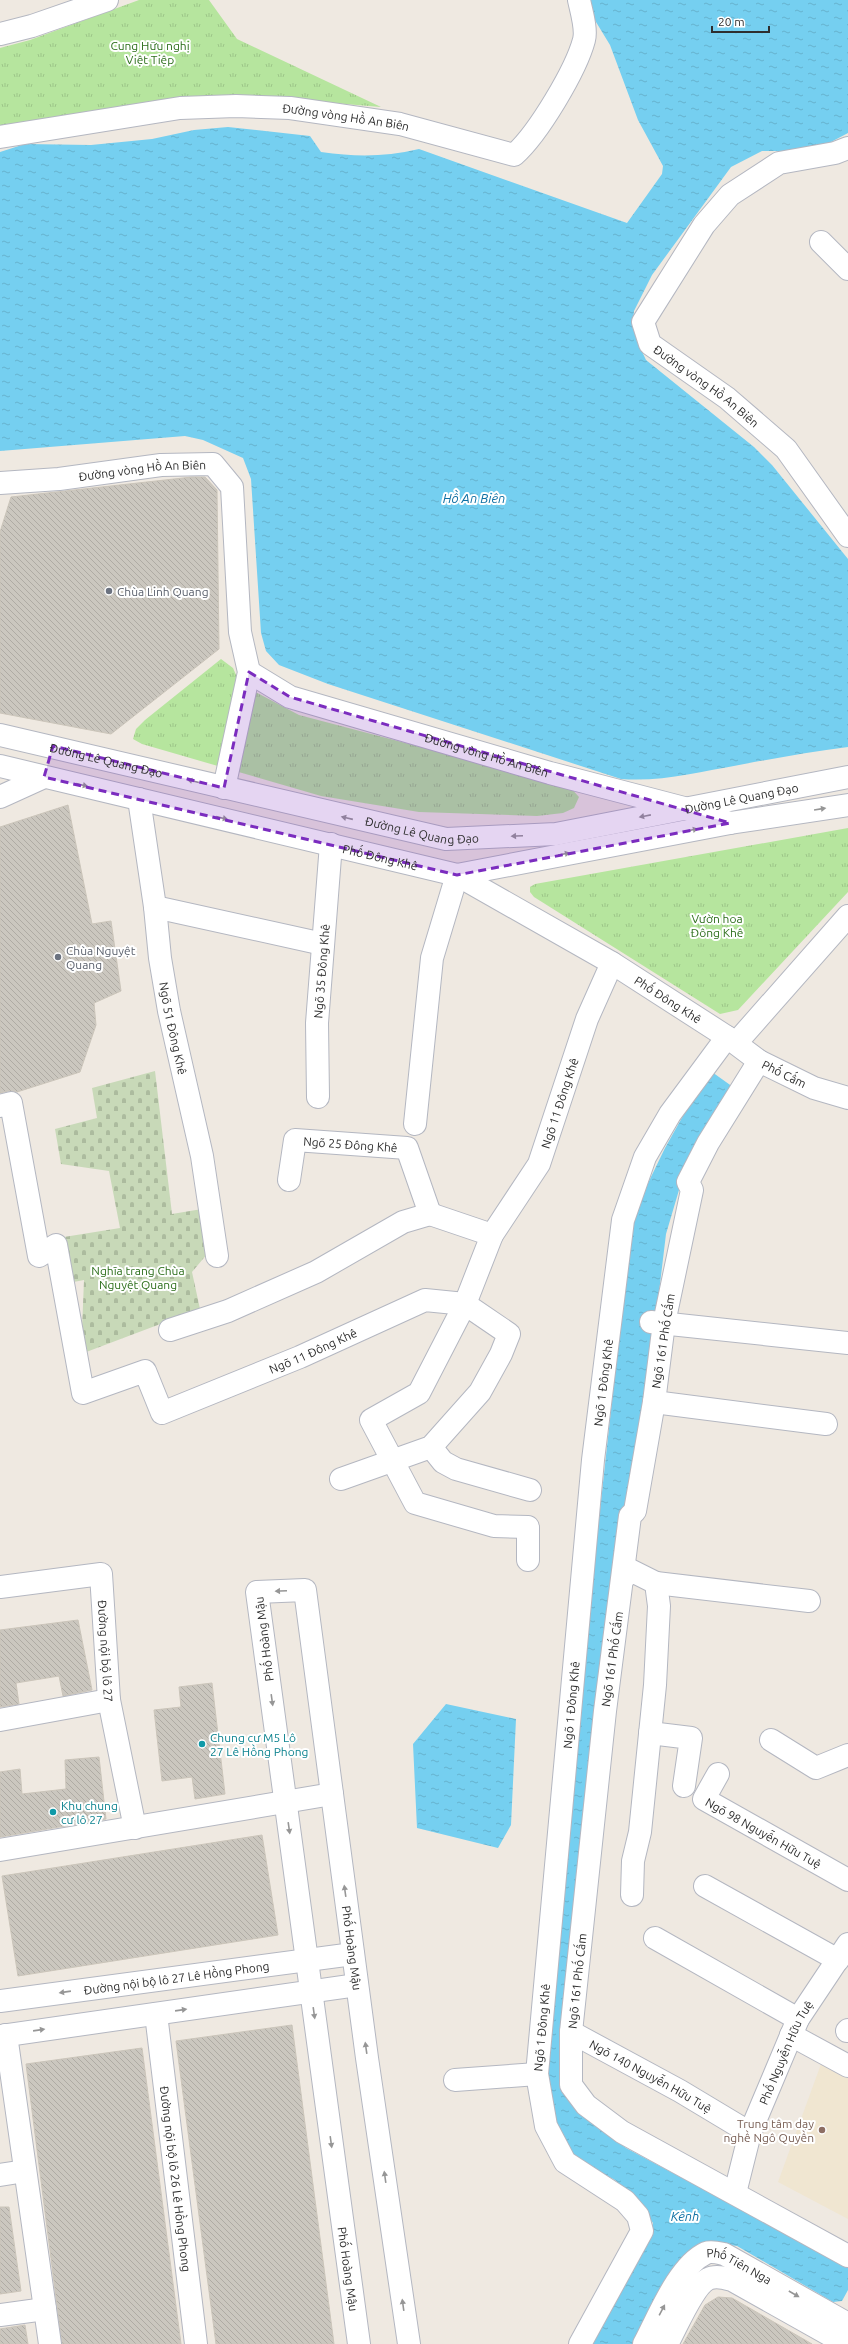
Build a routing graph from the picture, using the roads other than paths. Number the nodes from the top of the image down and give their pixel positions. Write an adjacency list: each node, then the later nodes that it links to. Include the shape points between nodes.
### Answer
1 (107, 0): 3 (street, via 32,26)
2 (578, 0): 4 (street, Đường vòng Hồ An Biên, via 585,38 572,72 527,144 514,155 400,124 290,108 236,106 180,108)
3 (0, 34)
4 (0, 137)
5 (848, 148): 9 (street, Đường vòng Hồ An Biên, via 835,153 779,163 730,195 704,225 643,322 650,344 727,398 786,449)
6 (821, 242): 7 (street)
7 (848, 269)
8 (0, 483): 10 (street, Đường vòng Hồ An Biên, via 59,479 161,465 212,464 232,487 240,632)
9 (848, 536)
10 (249, 672): 16 (street, Đường vòng Hồ An Biên); 20 (street, Đường vòng Hồ An Biên, via 290,696 550,773)
11 (0, 735): 12 (street, Đường Lê Quang Đạo)
12 (53, 746): 14 (street); 16 (street, Đường Lê Quang Đạo, one-way to 12)
13 (0, 766): 14 (street)
14 (44, 776): 17 (street); 18 (street, Phố Đông Khê, one-way to 18)
15 (848, 777): 20 (street, Đường Lê Quang Đạo)
16 (224, 788): 22 (street, Đường Lê Quang Đạo, one-way to 16)
17 (0, 797)
18 (139, 799): 23 (street, Phố Đông Khê, one-way to 23); 25 (street, Ngõ 51 Đông Khê)
19 (848, 805): 21 (street, Đường Lê Quang Đạo, one-way to 19)
20 (684, 808): 21 (street, Đường vòng Hồ An Biên); 22 (street, Đường Lê Quang Đạo, one-way to 22, via 556,834)
21 (730, 823): 24 (street, Đường Lê Quang Đạo, one-way to 21)
22 (446, 839): 24 (street)
23 (331, 844): 24 (street, Phố Đông Khê); 27 (street, Ngõ 35 Đông Khê)
24 (457, 875): 28 (street, Phố Đông Khê); 34 (street, via 432,958)
25 (155, 907): 27 (street); 38 (street, Ngõ 51 Đông Khê, via 169,1011 202,1156)
26 (848, 916): 29 (street, Ngõ 1 Đông Khê)
27 (323, 944): 31 (street, Ngõ 35 Đông Khê, via 317,1023)
28 (612, 963): 29 (street, Phố Đông Khê); 37 (street, Ngõ 11 Đông Khê, via 587,1019 539,1164)
29 (732, 1040): 30 (street, Phố Cấm); 81 (street, Ngõ 1 Đông Khê, via 670,1114 645,1157 623,1220 592,1468)
30 (759, 1061): 32 (street, Phố Cấm, via 814,1088); 40 (street, via 708,1143 688,1182 678,1194)
31 (318, 1097)
32 (848, 1098)
33 (0, 1106): 39 (street, Ngõ 11 Đông Khê, via 12,1103 39,1256 56,1245 83,1393 145,1371 162,1413 300,1357 425,1300)
34 (415, 1124)
35 (289, 1180): 36 (street, Ngõ 25 Đông Khê, via 295,1140 407,1148)
36 (430, 1214): 37 (street); 41 (street, via 403,1222 316,1272 228,1311)
37 (492, 1235): 39 (street, Ngõ 11 Đông Khê)
38 (216, 1256)
39 (465, 1304): 46 (street, via 509,1334 480,1392); 47 (street, Ngõ 11 Đông Khê, via 419,1393 370,1420)
40 (658, 1322): 42 (street); 43 (street, Ngõ 161 Phố Cấm); 45 (street)
41 (170, 1330)
42 (848, 1343)
43 (654, 1402): 44 (street); 45 (street, Ngõ 161 Phố Cấm)
44 (826, 1424)
45 (642, 1440): 51 (street, Ngõ 161 Phố Cấm, via 626,1510 630,1516)
46 (432, 1447): 47 (street); 49 (street, via 443,1462 456,1470)
47 (391, 1460): 48 (street); 50 (street, via 415,1503 494,1526 528,1528)
48 (341, 1478)
49 (530, 1490)
50 (528, 1560)
51 (623, 1578): 52 (street, via 632,1571); 78 (street, Ngõ 161 Phố Cấm, via 605,1710)
52 (656, 1583): 54 (street); 57 (street, via 659,1606)
53 (0, 1587): 55 (street, Đường nội bộ lô 27, via 101,1574)
54 (809, 1601)
55 (109, 1700): 56 (street); 64 (street, Đường nội bộ lô 27)
56 (0, 1720)
57 (650, 1733): 61 (street, via 691,1738); 68 (street, via 640,1832 633,1861)
58 (771, 1740): 59 (street, via 816,1768)
59 (848, 1754)
60 (718, 1774): 66 (street, Ngõ 98 Nguyễn Hữu Tuệ, via 704,1799)
61 (684, 1786)
62 (332, 1794): 63 (street); 63 (street, Phố Hoàng Mậu, one-way to 63, via 305,1590 257,1592); 71 (street, Phố Hoàng Mậu, one-way to 62)
63 (286, 1802): 64 (street); 72 (street, Phố Hoàng Mậu, one-way to 72)
64 (135, 1828): 65 (street)
65 (0, 1850)
66 (848, 1880)
67 (705, 1886): 70 (street)
68 (632, 1895)
69 (655, 1938): 77 (street)
70 (843, 1952): 77 (street, Phố Nguyễn Hữu Tuệ)
71 (353, 1954): 72 (street, Đường nội bộ lô 27 Lê Hồng Phong); 73 (street, Phố Hoàng Mậu)
72 (307, 1960): 74 (street, Phố Hoàng Mậu); 75 (street, Đường nội bộ lô 27 Lê Hồng Phong, one-way to 75)
73 (357, 1985): 74 (street); 94 (street, Phố Hoàng Mậu, one-way to 73)
74 (311, 1992): 76 (street, one-way to 74); 93 (street, Phố Hoàng Mậu, one-way to 93)
75 (0, 2001)
76 (156, 2014): 79 (street, one-way to 76); 92 (street, Đường nội bộ lô 26 Lê Hồng Phong)
77 (795, 2027): 80 (street); 83 (street, Phố Nguyễn Hữu Tuệ)
78 (571, 2032): 83 (street, Ngõ 140 Nguyễn Hữu Tuệ); 86 (street, Ngõ 161 Phố Cấm, via 571,2085 586,2105 622,2132)
79 (3, 2036): 84 (street)
80 (848, 2066)
81 (537, 2074): 82 (street); 95 (street, Ngõ 1 Đông Khê, via 546,2126 565,2162 625,2201 638,2216 642,2231)
82 (455, 2080)
83 (750, 2133): 86 (street, Phố Nguyễn Hữu Tuệ)
84 (25, 2171): 85 (street); 88 (street)
85 (0, 2175)
86 (735, 2194): 87 (street, Ngõ 161 Phố Cấm)
87 (848, 2256)
88 (45, 2309): 89 (street); 91 (street)
89 (0, 2315)
90 (840, 2329): 96 (street, Phố Tiên Nga, one-way to 90, via 674,2288 694,2260 708,2252 724,2254); 97 (street, Phố Tiên Nga, via 732,2280 719,2277 709,2278 700,2286)
91 (50, 2344)
92 (196, 2344)
93 (359, 2344)
94 (409, 2344)
95 (580, 2344)
96 (644, 2344)
97 (667, 2344)

